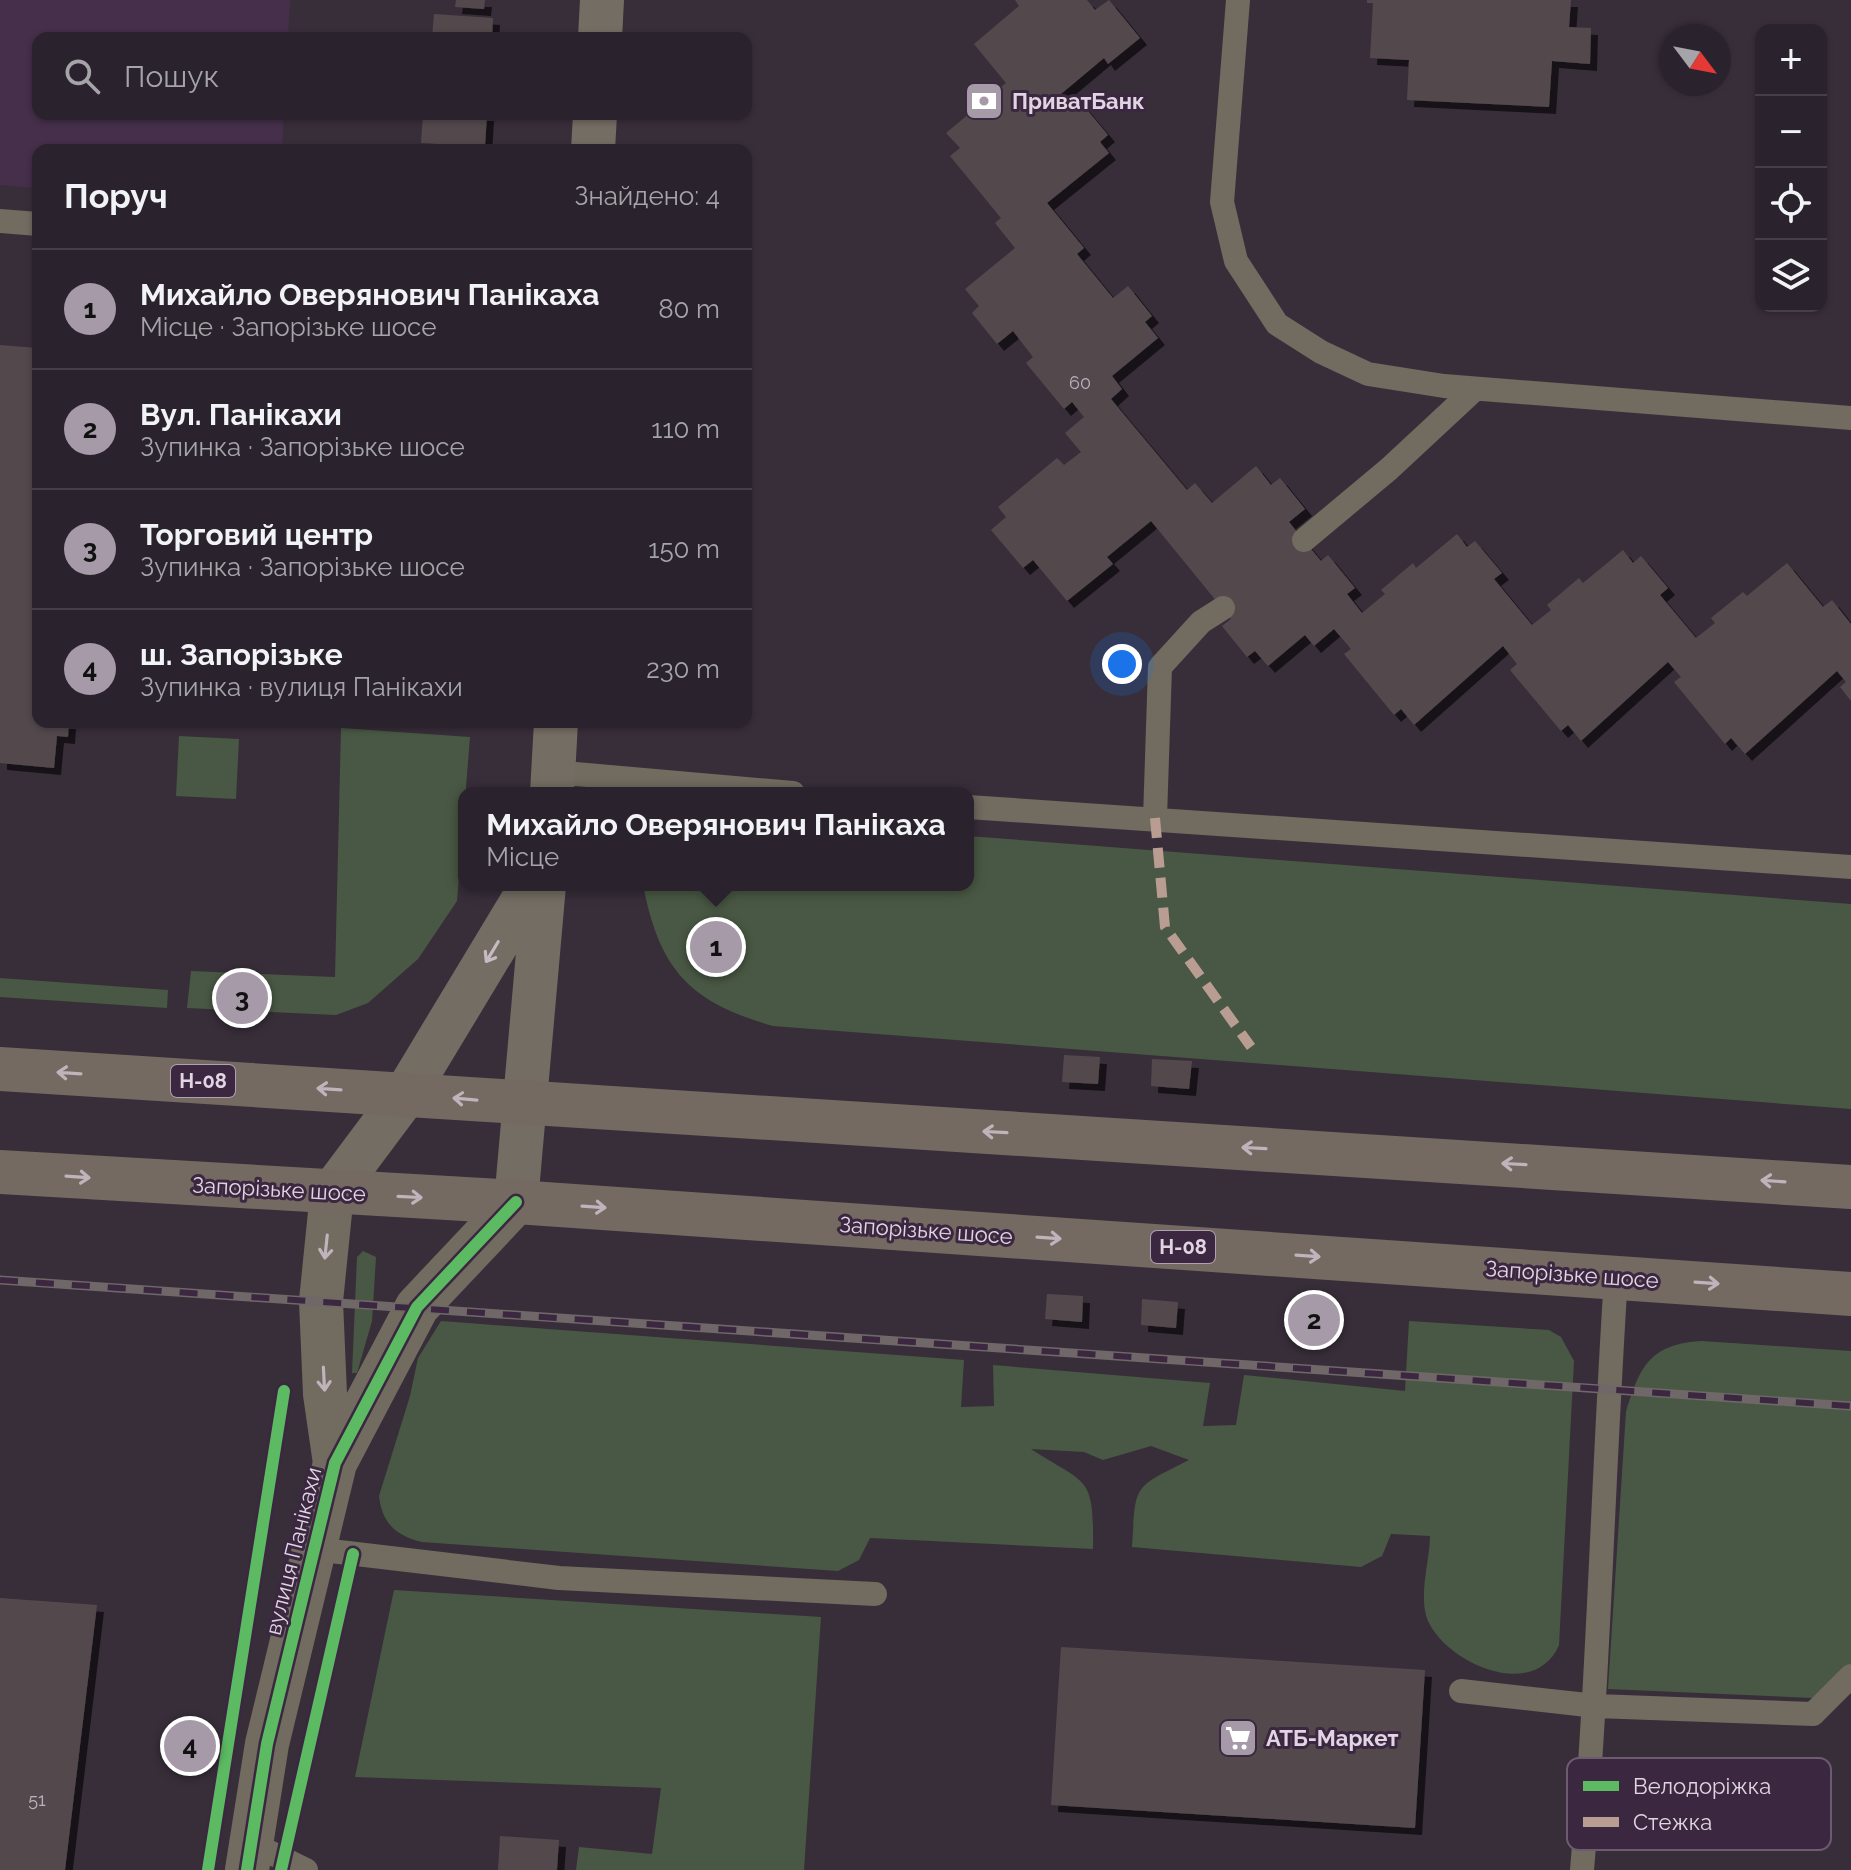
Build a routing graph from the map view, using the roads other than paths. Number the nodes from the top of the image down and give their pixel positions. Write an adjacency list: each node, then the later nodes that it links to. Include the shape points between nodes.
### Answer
1 (602, 0): 3 (main road)
2 (1238, 0): 8 (lane, via 1222,202 1236,261 1277,324 1321,352 1368,374)
3 (600, 32)
4 (595, 120): 5 (main road)
5 (593, 144)
6 (0, 221): 7 (lane)
7 (32, 224)
8 (1475, 389): 9 (lane); 10 (lane)
9 (1851, 418)
10 (1304, 540)
11 (1223, 608): 16 (lane, via 1201,622 1160,667)
12 (556, 728): 13 (main road)
13 (552, 782): 14 (lane)
14 (662, 787)
15 (974, 807): 16 (lane)
16 (1155, 818): 17 (lane)
17 (1851, 867)
18 (528, 891): 21 (main road, one-way to 21)
19 (543, 891): 22 (main road)
20 (0, 1069): 21 (main road, Н-08, one-way to 20)
21 (406, 1094): 22 (main road, Н-08, one-way to 21); 25 (main road)
22 (523, 1104): 24 (main road, Н-08, one-way to 22); 26 (main road)
23 (0, 1172): 25 (main road, Запорізьке шосе / Н-08, one-way to 25)
24 (1851, 1187)
25 (332, 1193): 26 (main road, Запорізьке шосе / Н-08, one-way to 26); 29 (street, вулиця Панікахи, one-way to 29, via 321,1301 325,1394)
26 (516, 1202): 27 (main road, Запорізьке шосе / Н-08, one-way to 27); 29 (street, вулиця Панікахи, via 417,1307)
27 (1616, 1277): 28 (main road, Запорізьке шосе / Н-08, one-way to 28); 34 (lane)
28 (1851, 1294)
29 (335, 1463): 30 (street, вулиця Панікахи)
30 (314, 1549): 31 (lane, via 559,1578); 37 (street, вулиця Панікахи, via 267,1744)
31 (875, 1594)
32 (1851, 1676): 34 (lane, via 1813,1714)
33 (1461, 1691): 34 (lane)
34 (1596, 1706): 35 (lane)
35 (1592, 1758)
36 (1584, 1850): 39 (lane)
37 (249, 1857): 38 (lane)
38 (306, 1870)
39 (1582, 1870)

